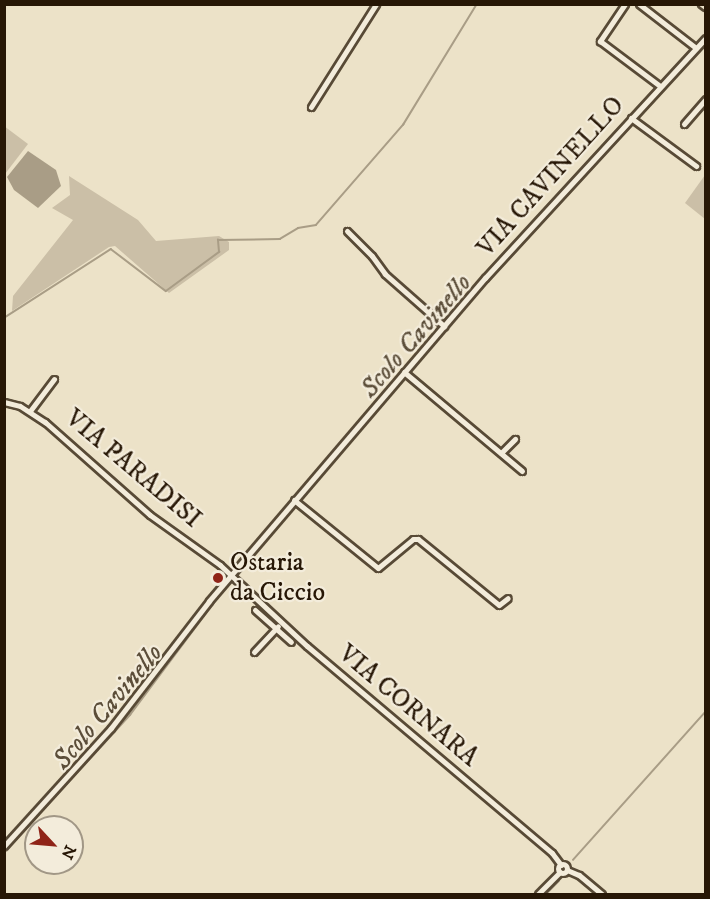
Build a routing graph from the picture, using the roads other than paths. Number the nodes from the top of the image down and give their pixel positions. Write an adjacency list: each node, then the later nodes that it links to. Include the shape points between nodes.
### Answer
1 (376, 4): 10 (street)
2 (625, 4): 8 (street, via 600,41)
3 (639, 4): 7 (street)
4 (702, 4): 5 (main road)
5 (705, 7)
6 (705, 38): 7 (street, VIA CAVINELLO)
7 (696, 48): 8 (street, VIA CAVINELLO)
8 (660, 86): 11 (street, VIA CAVINELLO)
9 (705, 99): 12 (street)
10 (311, 107)
11 (631, 118): 13 (street); 15 (street, VIA CAVINELLO)
12 (684, 124)
13 (696, 166)
14 (347, 231): 15 (street, via 385,274)
15 (444, 326): 16 (street, VIA CAVINELLO)
16 (406, 374): 21 (street); 23 (street, VIA CAVINELLO)
17 (54, 379): 19 (street)
18 (4, 402): 19 (street, VIA PARADISI)
19 (30, 411): 24 (street, VIA PARADISI, via 150,515)
20 (515, 439): 21 (street)
21 (501, 453): 22 (street)
22 (522, 471)
23 (296, 502): 24 (street, VIA CAVINELLO); 25 (street, via 378,568 418,539 499,605)
24 (231, 575): 27 (street, VIA CORNARA); 31 (street, VIA CAVINELLO, via 111,728)
25 (508, 598)
26 (255, 610): 28 (street)
27 (281, 622): 28 (street); 32 (street, VIA CORNARA, via 552,853)
28 (276, 629): 29 (street); 30 (street)
29 (291, 642)
30 (254, 652)
31 (4, 846)
32 (561, 865): 33 (street, VIA CORNARA, via 566,865); 34 (street)
33 (567, 870): 34 (street); 36 (street)
34 (560, 872): 35 (street)
35 (538, 894)
36 (602, 894)

